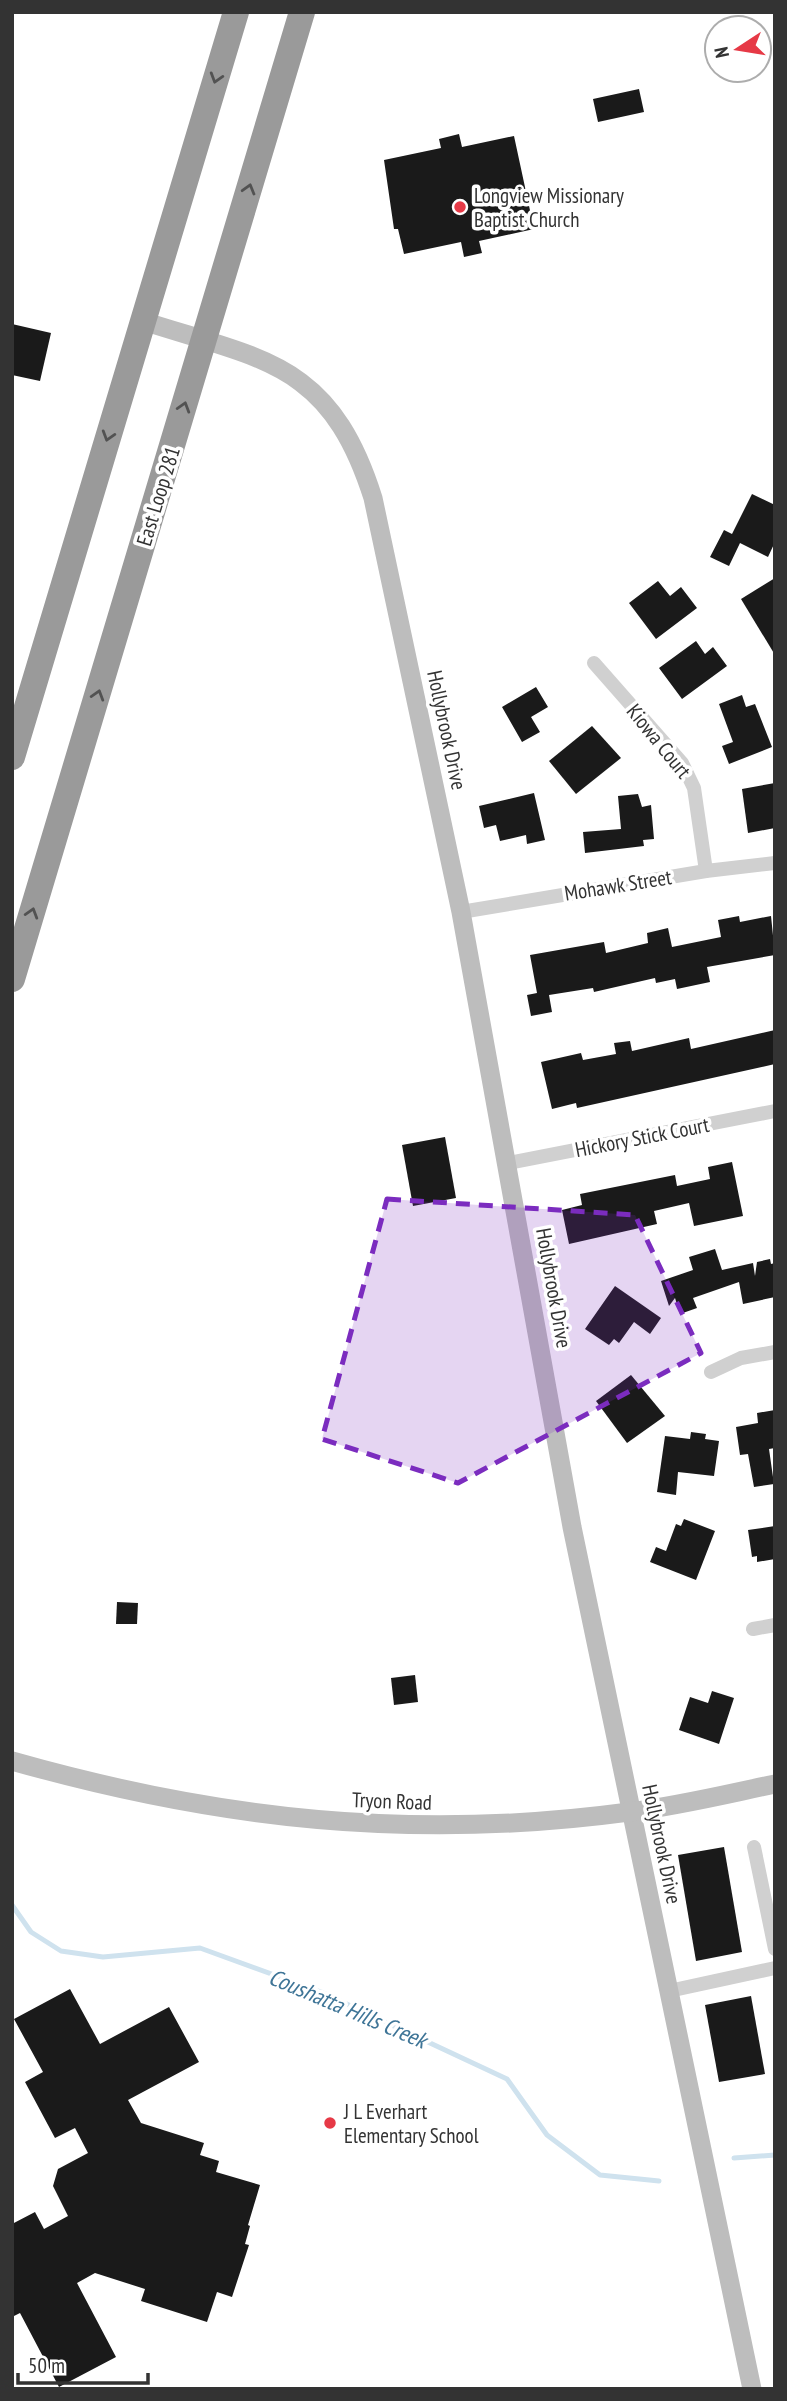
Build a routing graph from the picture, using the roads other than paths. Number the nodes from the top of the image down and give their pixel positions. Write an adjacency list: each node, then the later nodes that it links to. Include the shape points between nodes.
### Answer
1 (236, 12): 3 (highway, one-way to 3)
2 (302, 12): 4 (highway, East Loop 281, one-way to 2)
3 (143, 321): 4 (street, Hollybrook Drive); 6 (highway, one-way to 6)
4 (204, 341): 9 (street, Hollybrook Drive, via 288,371 324,403 357,453 382,536); 10 (highway, East Loop 281, one-way to 4)
5 (594, 663): 8 (street, Kiowa Court, via 691,779)
6 (12, 757)
7 (775, 863): 8 (street, Mohawk Street)
8 (706, 871): 9 (street, Mohawk Street)
9 (461, 912): 12 (street, Hollybrook Drive)
10 (12, 979)
11 (775, 1111): 12 (street, Hickory Stick Court)
12 (509, 1163): 19 (street, Hollybrook Drive, via 572,1527)
13 (775, 1352): 14 (street, via 741,1358)
14 (711, 1372)
15 (775, 1625): 16 (street)
16 (753, 1629)
17 (12, 1761): 19 (street, Tryon Road, via 181,1802 308,1821 476,1825)
18 (775, 1784): 19 (street, Tryon Road)
19 (632, 1812): 23 (street, Hollybrook Drive)
20 (754, 1847): 21 (street)
21 (775, 1949)
22 (775, 1968): 23 (street)
23 (669, 1991): 24 (street, Hollybrook Drive)
24 (752, 2389)

